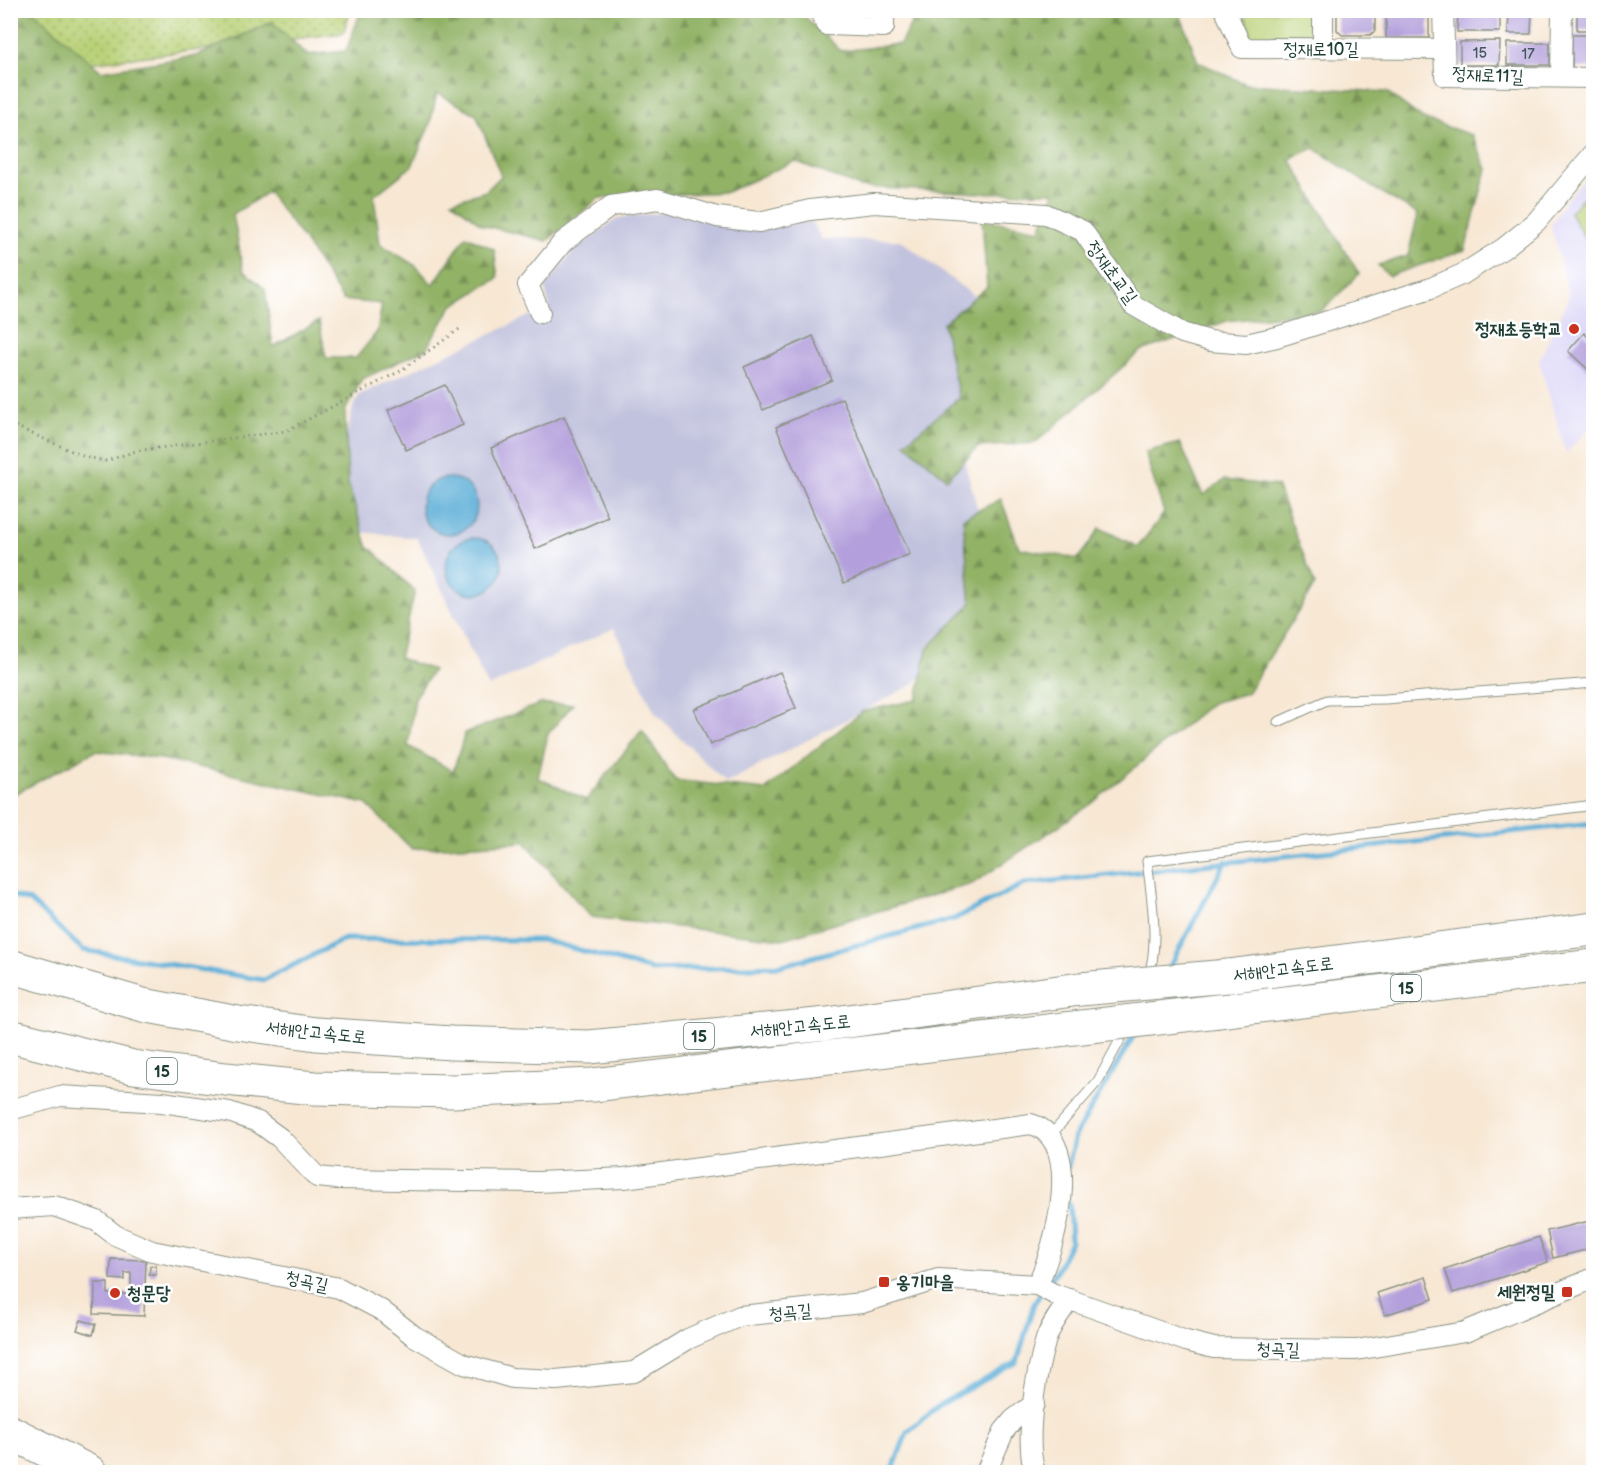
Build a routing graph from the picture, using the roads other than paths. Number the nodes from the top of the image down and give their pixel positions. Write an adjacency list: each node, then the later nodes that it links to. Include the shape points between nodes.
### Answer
1 (819, 10): 2 (street, via 827,25 884,27)
2 (884, 10)
3 (1225, 10): 7 (street, 정재로10길, via 1242,48)
4 (1323, 10): 7 (street)
5 (1443, 10): 8 (street, 정재로11길)
6 (1562, 10): 9 (street)
7 (1323, 49): 8 (street, 정재로10길)
8 (1443, 49): 9 (street, 정재로11길, via 1445,76)
9 (1562, 77): 10 (street, 정재로11길)
10 (1593, 78)
11 (1593, 153): 12 (street, 정재초교길, via 1536,222 1463,274 1431,288 1246,344 1210,341 1182,333 1133,305 1083,231 1046,214 874,203 810,210 759,222 717,217 658,200 611,206 563,242 528,285)
12 (540, 313)
13 (1593, 683): 14 (lane, via 1397,699 1327,700)
14 (1278, 722)
15 (1593, 805): 19 (lane, via 1147,861 1152,968)
16 (1593, 929): 18 (highway, 서해안고속도로 / 15, bridge, via 1228,976 1080,989 827,1024 589,1047 316,1034 143,1005)
17 (1593, 966): 21 (highway, 서해안고속도로 / 15, bridge, via 593,1085 453,1091 314,1088 133,1068)
18 (16, 968)
19 (1143, 990)
20 (1133, 1012): 23 (lane, via 1098,1081)
21 (12, 1037)
22 (10, 1110): 23 (street, via 60,1096 162,1102 229,1112 258,1122 280,1138 317,1177 337,1179 538,1182 624,1178 1031,1124)
23 (1051, 1135): 26 (street, via 1061,1172 1061,1218)
24 (10, 1209): 26 (street, 청곡길, via 54,1206 97,1221 115,1235 152,1251 339,1288 381,1310 414,1336 464,1364 512,1378 556,1380 634,1372 688,1339 740,1316 862,1303 938,1279)
25 (1593, 1278): 27 (street, 청곡길, via 1465,1332 1356,1350 1214,1348)
26 (1037, 1285): 27 (street, 청곡길)
27 (1070, 1299): 28 (street, via 1047,1338)
28 (1034, 1404): 32 (street, via 1004,1431); 33 (street, via 1029,1445)
29 (10, 1432): 31 (highway)
30 (10, 1437): 31 (highway)
31 (90, 1473)
32 (986, 1473)
33 (1035, 1473)

